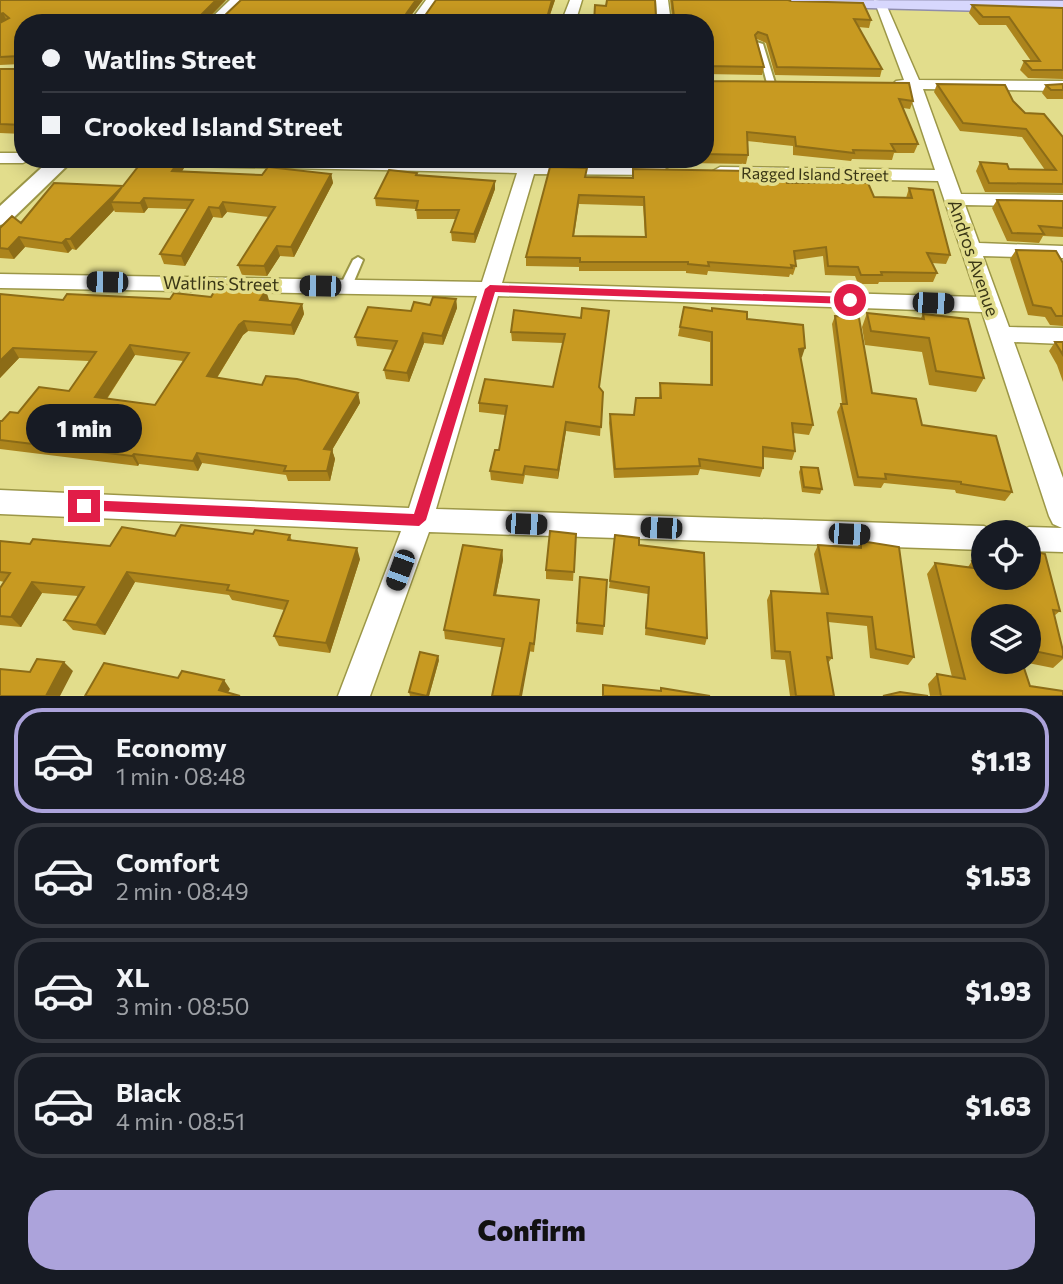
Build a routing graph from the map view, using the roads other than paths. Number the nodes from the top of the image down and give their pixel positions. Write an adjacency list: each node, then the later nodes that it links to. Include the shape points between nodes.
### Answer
1 (239, 0): 8 (street)
2 (789, 0): 3 (main road)
3 (827, 0): 4 (main road)
4 (879, 2): 5 (main road); 12 (street, Andros Avenue)
5 (941, 2): 6 (main road)
6 (1015, 3): 7 (main road)
7 (1063, 7)
8 (224, 14)
9 (759, 44): 10 (lane)
10 (771, 83)
11 (888, 84): 12 (street)
12 (914, 85): 13 (street); 19 (street, Andros Avenue)
13 (1063, 86)
14 (54, 168): 22 (street)
15 (528, 168): 28 (street)
16 (616, 168): 17 (street)
17 (681, 171)
18 (709, 172): 19 (street, Ragged Island Street)
19 (945, 176): 20 (street, Andros Avenue)
20 (954, 199): 21 (street); 23 (street, Andros Avenue)
21 (1063, 201)
22 (0, 218)
23 (970, 249): 24 (street); 29 (street, Andros Avenue)
24 (1063, 252)
25 (358, 260): 27 (lane)
26 (0, 281): 27 (street, Watlins Street)
27 (346, 286): 28 (street, Watlins Street)
28 (490, 289): 29 (street, Watlins Street); 35 (street)
29 (988, 305): 30 (street, Andros Avenue)
30 (999, 334): 31 (street); 32 (street, Andros Avenue)
31 (1063, 336)
32 (1053, 460): 34 (street, Andros Avenue)
33 (0, 502): 35 (street)
34 (1063, 516)
35 (419, 520): 36 (street); 39 (street)
36 (971, 538)
37 (1041, 539): 38 (street)
38 (1063, 540)
39 (354, 696)

